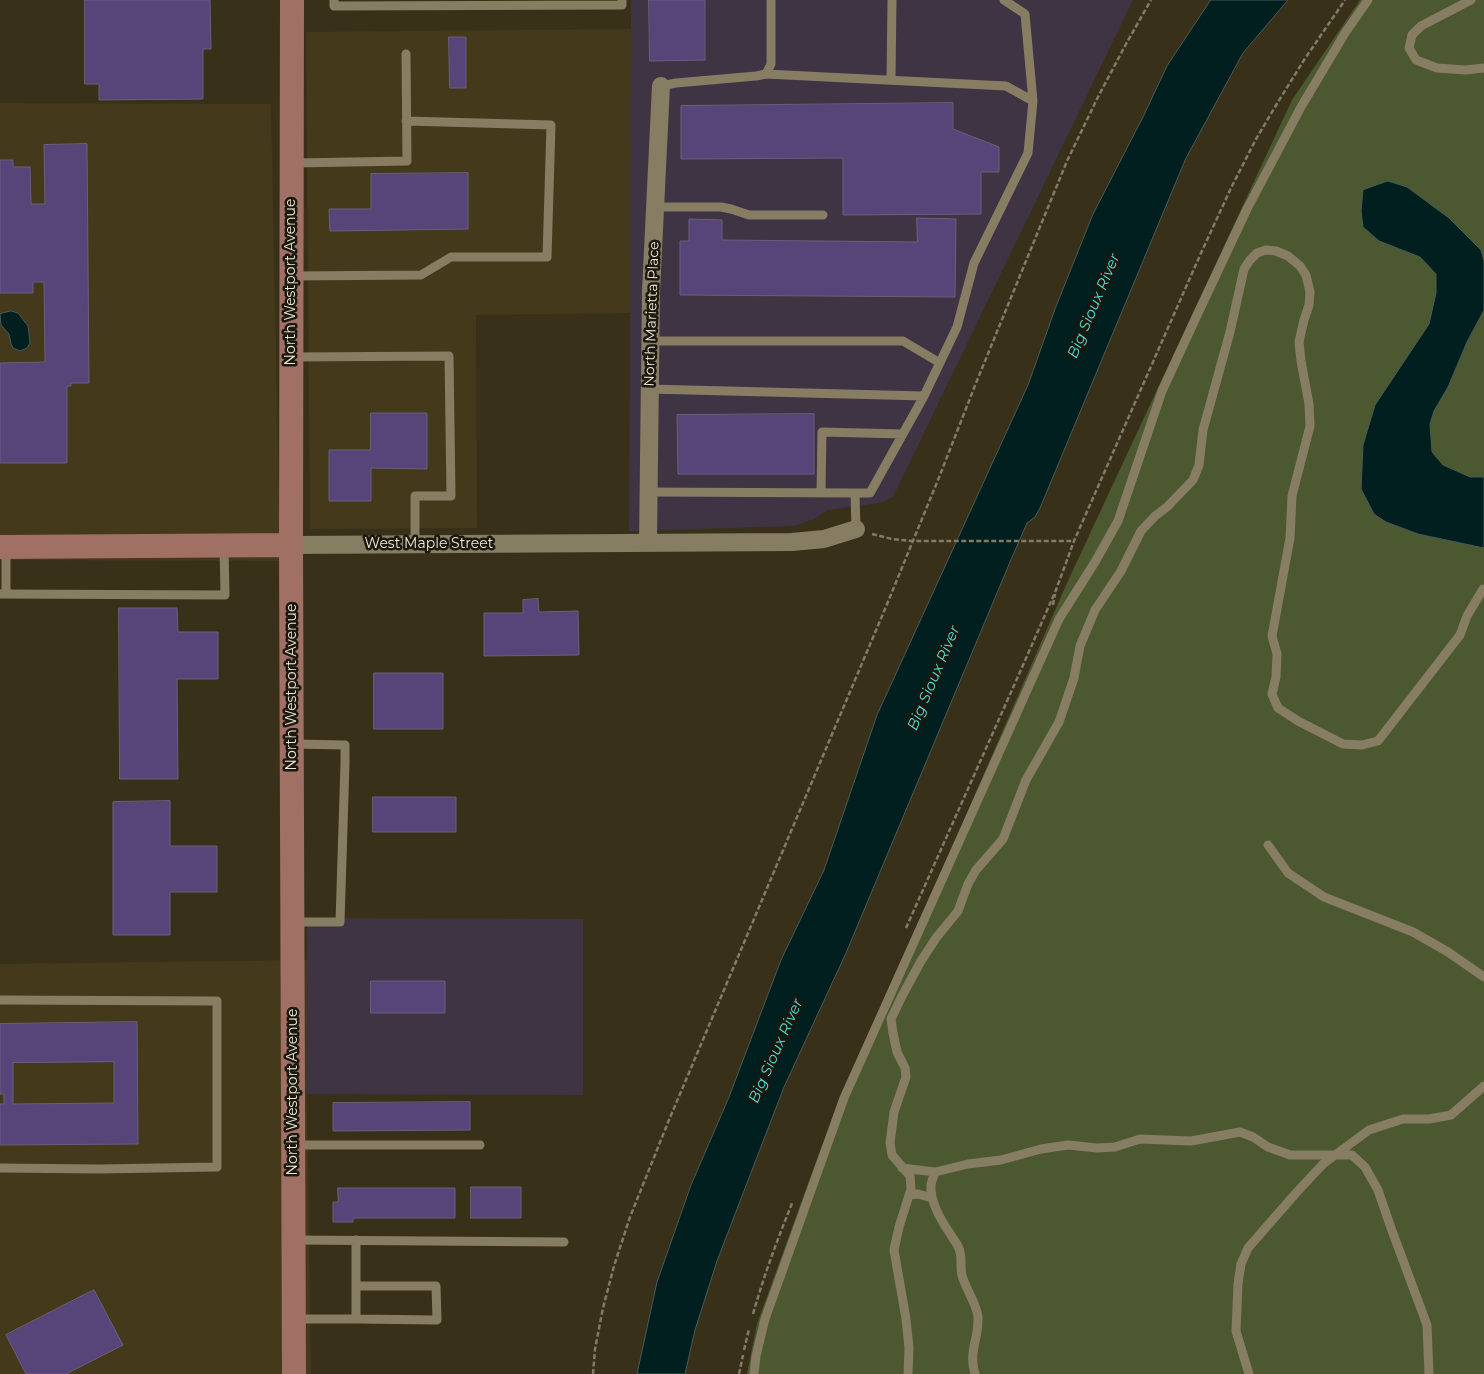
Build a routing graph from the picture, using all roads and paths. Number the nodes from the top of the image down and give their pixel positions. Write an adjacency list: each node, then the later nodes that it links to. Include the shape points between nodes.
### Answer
1 (292, 0): 18 (main road, North Westport Avenue)
2 (334, 0): 3 (lane, via 334,6 364,6 622,5)
3 (622, 0)
4 (771, 0): 13 (lane, via 771,64)
5 (892, 0): 14 (lane)
6 (1004, 0): 16 (lane, via 1025,14)
7 (1151, 0): 32 (path, via 1098,97 1068,161)
8 (1345, 0): 32 (path, via 1283,93 1232,186 1074,540)
9 (1368, 0): 63 (lane, via 1301,107 1243,217 1162,391 1118,521 1096,562 1059,618 920,928 841,1107 765,1319)
10 (1471, 0): 12 (lane, via 1421,26 1412,35 1409,48 1416,60 1437,68)
11 (406, 54): 17 (lane)
12 (1484, 68)
13 (766, 74): 14 (lane); 15 (lane)
14 (891, 80): 16 (lane, via 1006,86)
15 (661, 86): 19 (street, North Marietta Place)
16 (1033, 101): 24 (lane, via 1028,153 974,263 957,327)
17 (406, 121): 18 (lane, via 407,161); 21 (lane, via 552,125 547,257 452,257 421,275)
18 (291, 163): 21 (main road, North Westport Avenue)
19 (655, 207): 20 (lane, via 721,207 749,215); 22 (street, North Marietta Place)
20 (823, 215)
21 (291, 276): 23 (main road, North Westport Avenue)
22 (650, 341): 24 (lane, via 903,341); 25 (street, North Marietta Place)
23 (291, 357): 34 (lane, via 449,356 452,496 415,496); 35 (main road, North Westport Avenue)
24 (940, 363): 26 (lane)
25 (649, 389): 26 (lane); 28 (street, North Marietta Place)
26 (924, 396): 27 (lane)
27 (903, 434): 29 (lane, via 822,432); 30 (lane, via 870,493)
28 (648, 492): 29 (lane); 33 (street, North Marietta Place)
29 (821, 493): 30 (lane)
30 (855, 493): 31 (lane)
31 (856, 529): 32 (path, via 876,536); 33 (street, West Maple Street, via 809,541)
32 (912, 541): 62 (path, via 630,1217 602,1308)
33 (648, 543): 34 (street, West Maple Street)
34 (415, 544): 35 (street, West Maple Street)
35 (291, 545): 36 (main road, West Maple Street); 40 (main road, North Westport Avenue)
36 (224, 546): 37 (main road, West Maple Street); 39 (lane, via 225,595)
37 (3, 547): 39 (lane)
38 (1483, 589): 50 (lane, via 1460,635 1378,741 1362,745 1343,744 1278,708 1272,694 1277,654 1272,636 1290,538 1292,496 1310,426 1299,342 1310,292 1306,275 1288,256 1266,250 1257,253 1244,269 1202,430 1193,480 1142,531 1096,610 1080,646 1074,678 1059,722 1026,780 1003,838 976,870 958,910 921,961 891,1019 906,1077 894,1112 890,1142 892,1155)
39 (3, 594)
40 (292, 744): 42 (main road, North Westport Avenue); 42 (lane, via 345,744 345,797 340,922)
41 (1268, 845): 43 (lane, via 1288,873 1324,896 1413,932)
42 (292, 922): 46 (main road, North Westport Avenue)
43 (1484, 977)
44 (0, 1000): 49 (lane, via 217,1001 217,1166)
45 (1484, 1086): 48 (lane, via 1451,1115 1403,1119 1369,1130)
46 (293, 1145): 47 (lane); 55 (main road, North Westport Avenue)
47 (480, 1145)
48 (1334, 1156): 51 (lane, via 1290,1155 1240,1132 1191,1141 1140,1139 1115,1147 1068,1145); 66 (lane, via 1266,1226 1248,1248 1241,1264 1236,1331); 67 (lane, via 1352,1155 1365,1166 1378,1190 1427,1325)
49 (0, 1168)
50 (902, 1168): 51 (lane); 53 (lane, via 910,1176)
51 (935, 1172): 52 (lane)
52 (931, 1185): 53 (lane); 54 (lane)
53 (910, 1190): 54 (lane); 64 (lane, via 894,1250 906,1319)
54 (932, 1198): 65 (lane, via 961,1253 962,1274 978,1314 972,1356)
55 (293, 1240): 56 (lane); 59 (main road, North Westport Avenue)
56 (356, 1240): 57 (lane); 58 (lane)
57 (564, 1242)
58 (356, 1286): 60 (lane); 60 (lane, via 436,1286 437,1320)
59 (294, 1319): 60 (lane); 61 (main road, North Westport Avenue)
60 (356, 1319)
61 (294, 1374)
62 (593, 1374)
63 (754, 1374)
64 (908, 1374)
65 (975, 1374)
66 (1249, 1374)
67 (1429, 1374)

